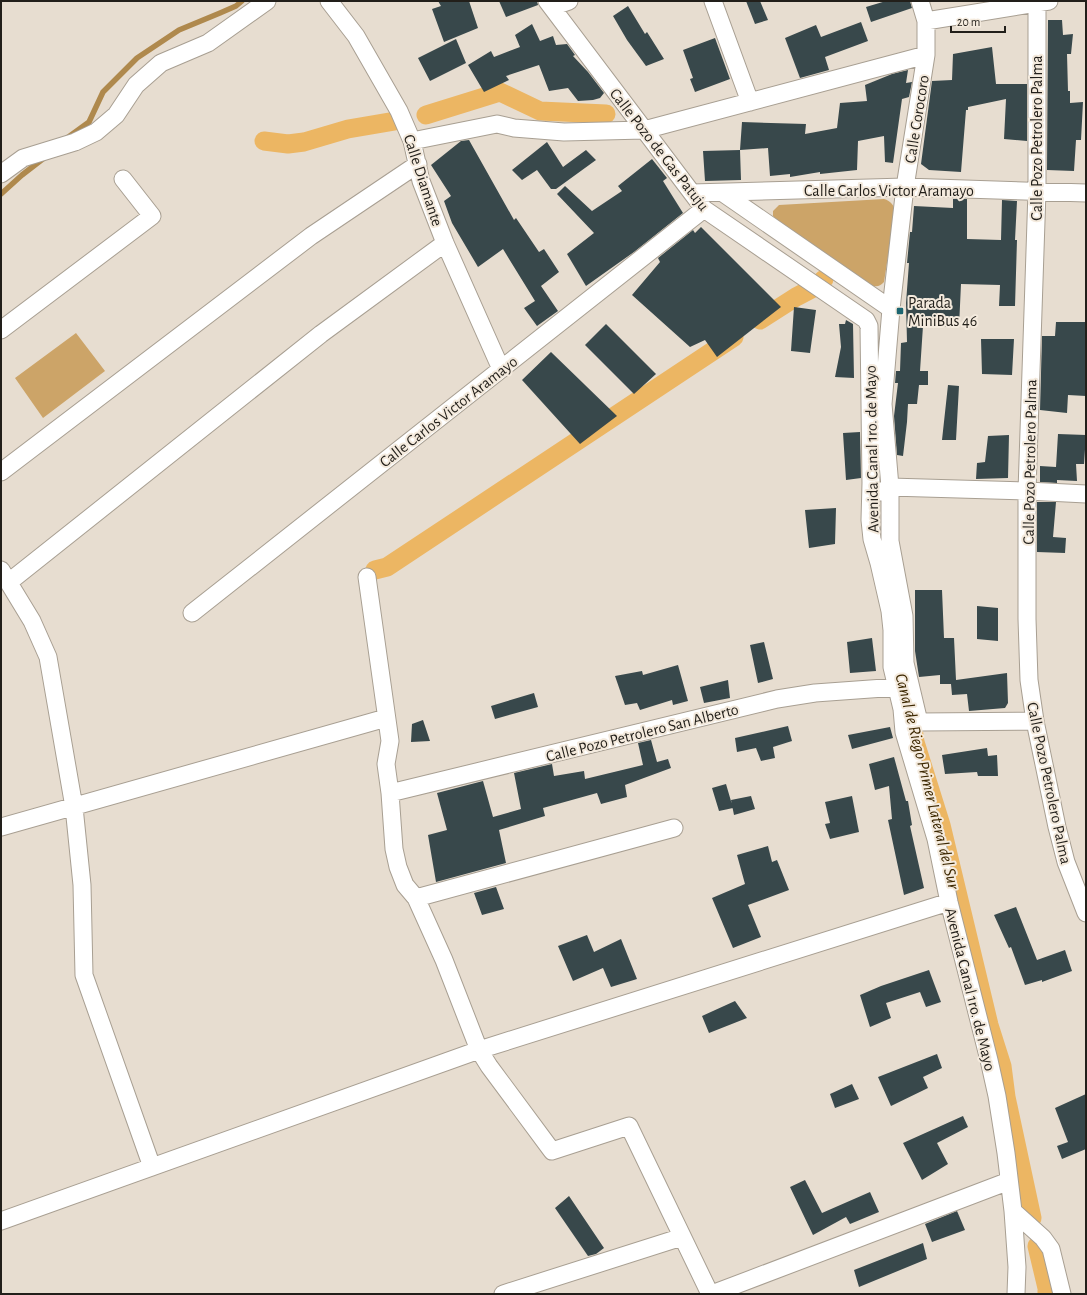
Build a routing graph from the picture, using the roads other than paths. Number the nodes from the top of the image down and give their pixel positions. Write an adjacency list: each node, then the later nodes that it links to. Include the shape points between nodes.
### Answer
1 (267, 1): 14 (street, via 208,43 161,64 136,85 116,115 96,132 75,142 23,158)
2 (329, 1): 12 (street, Calle Diamante, via 356,36 399,110)
3 (569, 1): 7 (street)
4 (713, 1): 10 (street)
5 (920, 1): 8 (street, Calle Corocoro)
6 (1043, 2): 8 (street); 17 (street, Calle Pozo Petrolero Palma)
7 (550, 4): 11 (street, Calle Pozo de Gas Patuju)
8 (926, 21): 9 (street, Calle Corocoro)
9 (926, 55): 10 (street); 16 (street, Calle Corocoro)
10 (750, 102): 11 (street)
11 (644, 130): 12 (street, via 564,132 497,124); 20 (street, Calle Pozo de Gas Patuju)
12 (412, 141): 13 (street, Calle Diamante)
13 (418, 164): 22 (street, Calle Diamante, via 421,181); 27 (street, via 310,236)
14 (1, 174)
15 (123, 179): 24 (street, via 152,216)
16 (905, 187): 17 (street, Calle Carlos Victor Aramayo); 19 (street, Calle Carlos Victor Aramayo); 23 (street, Calle Corocoro)
17 (1037, 191): 18 (street, Calle Carlos Victor Aramayo); 29 (street, Calle Pozo Petrolero Palma)
18 (1086, 192)
19 (723, 193): 20 (street, Calle Carlos Victor Aramayo); 23 (street)
20 (692, 194): 21 (street, Calle Pozo de Gas Patuju)
21 (704, 209): 25 (street, Calle Pozo de Gas Patuju, via 866,320); 26 (street, Calle Carlos Victor Aramayo)
22 (445, 243): 26 (street, Calle Diamante); 32 (street, via 320,334)
23 (891, 309): 28 (street, Calle Corocoro, via 883,404)
24 (1, 330)
25 (870, 331): 31 (street, Avenida Canal 1ro. de Mayo)
26 (501, 369): 34 (street, Calle Carlos Victor Aramayo)
27 (1, 472)
28 (890, 487): 29 (street); 31 (street); 37 (street, Calle Corocoro, via 890,541 904,616 905,663 919,722)
29 (1028, 491): 30 (street); 37 (street, Calle Pozo Petrolero Palma, via 1027,619 1029,680)
30 (1086, 494)
31 (871, 498): 35 (street, Avenida Canal 1ro. de Mayo, via 872,539 890,611 892,667)
32 (5, 576): 39 (street, via 32,621 48,657)
33 (367, 577): 36 (street)
34 (192, 613)
35 (898, 687): 38 (street, Calle Pozo Petrolero San Alberto, via 816,693 777,699); 43 (street, Avenida Canal 1ro. de Mayo, via 904,732 936,839)
36 (386, 718): 38 (street, via 390,741 386,764); 39 (street)
37 (1035, 721): 44 (street, Calle Pozo Petrolero Palma, via 1066,862)
38 (390, 793): 42 (street, via 394,849 398,867 405,885)
39 (74, 807): 40 (street); 46 (street, via 82,885 84,975)
40 (1, 827)
41 (674, 828): 42 (street)
42 (416, 898): 45 (street, via 444,960)
43 (949, 902): 45 (street); 47 (street, Avenida Canal 1ro. de Mayo, via 989,1060)
44 (1086, 913)
45 (479, 1050): 46 (street); 50 (street, via 552,1151 629,1126)
46 (152, 1167): 49 (street)
47 (1010, 1181): 48 (street, Avenida Canal 1ro. de Mayo); 52 (street)
48 (1013, 1211): 53 (street, Avenida Canal 1ro. de Mayo); 54 (street, via 1043,1238 1051,1249)
49 (1, 1221)
50 (682, 1237): 51 (street); 52 (street)
51 (503, 1294)
52 (711, 1294)
53 (1016, 1294)
54 (1062, 1294)

